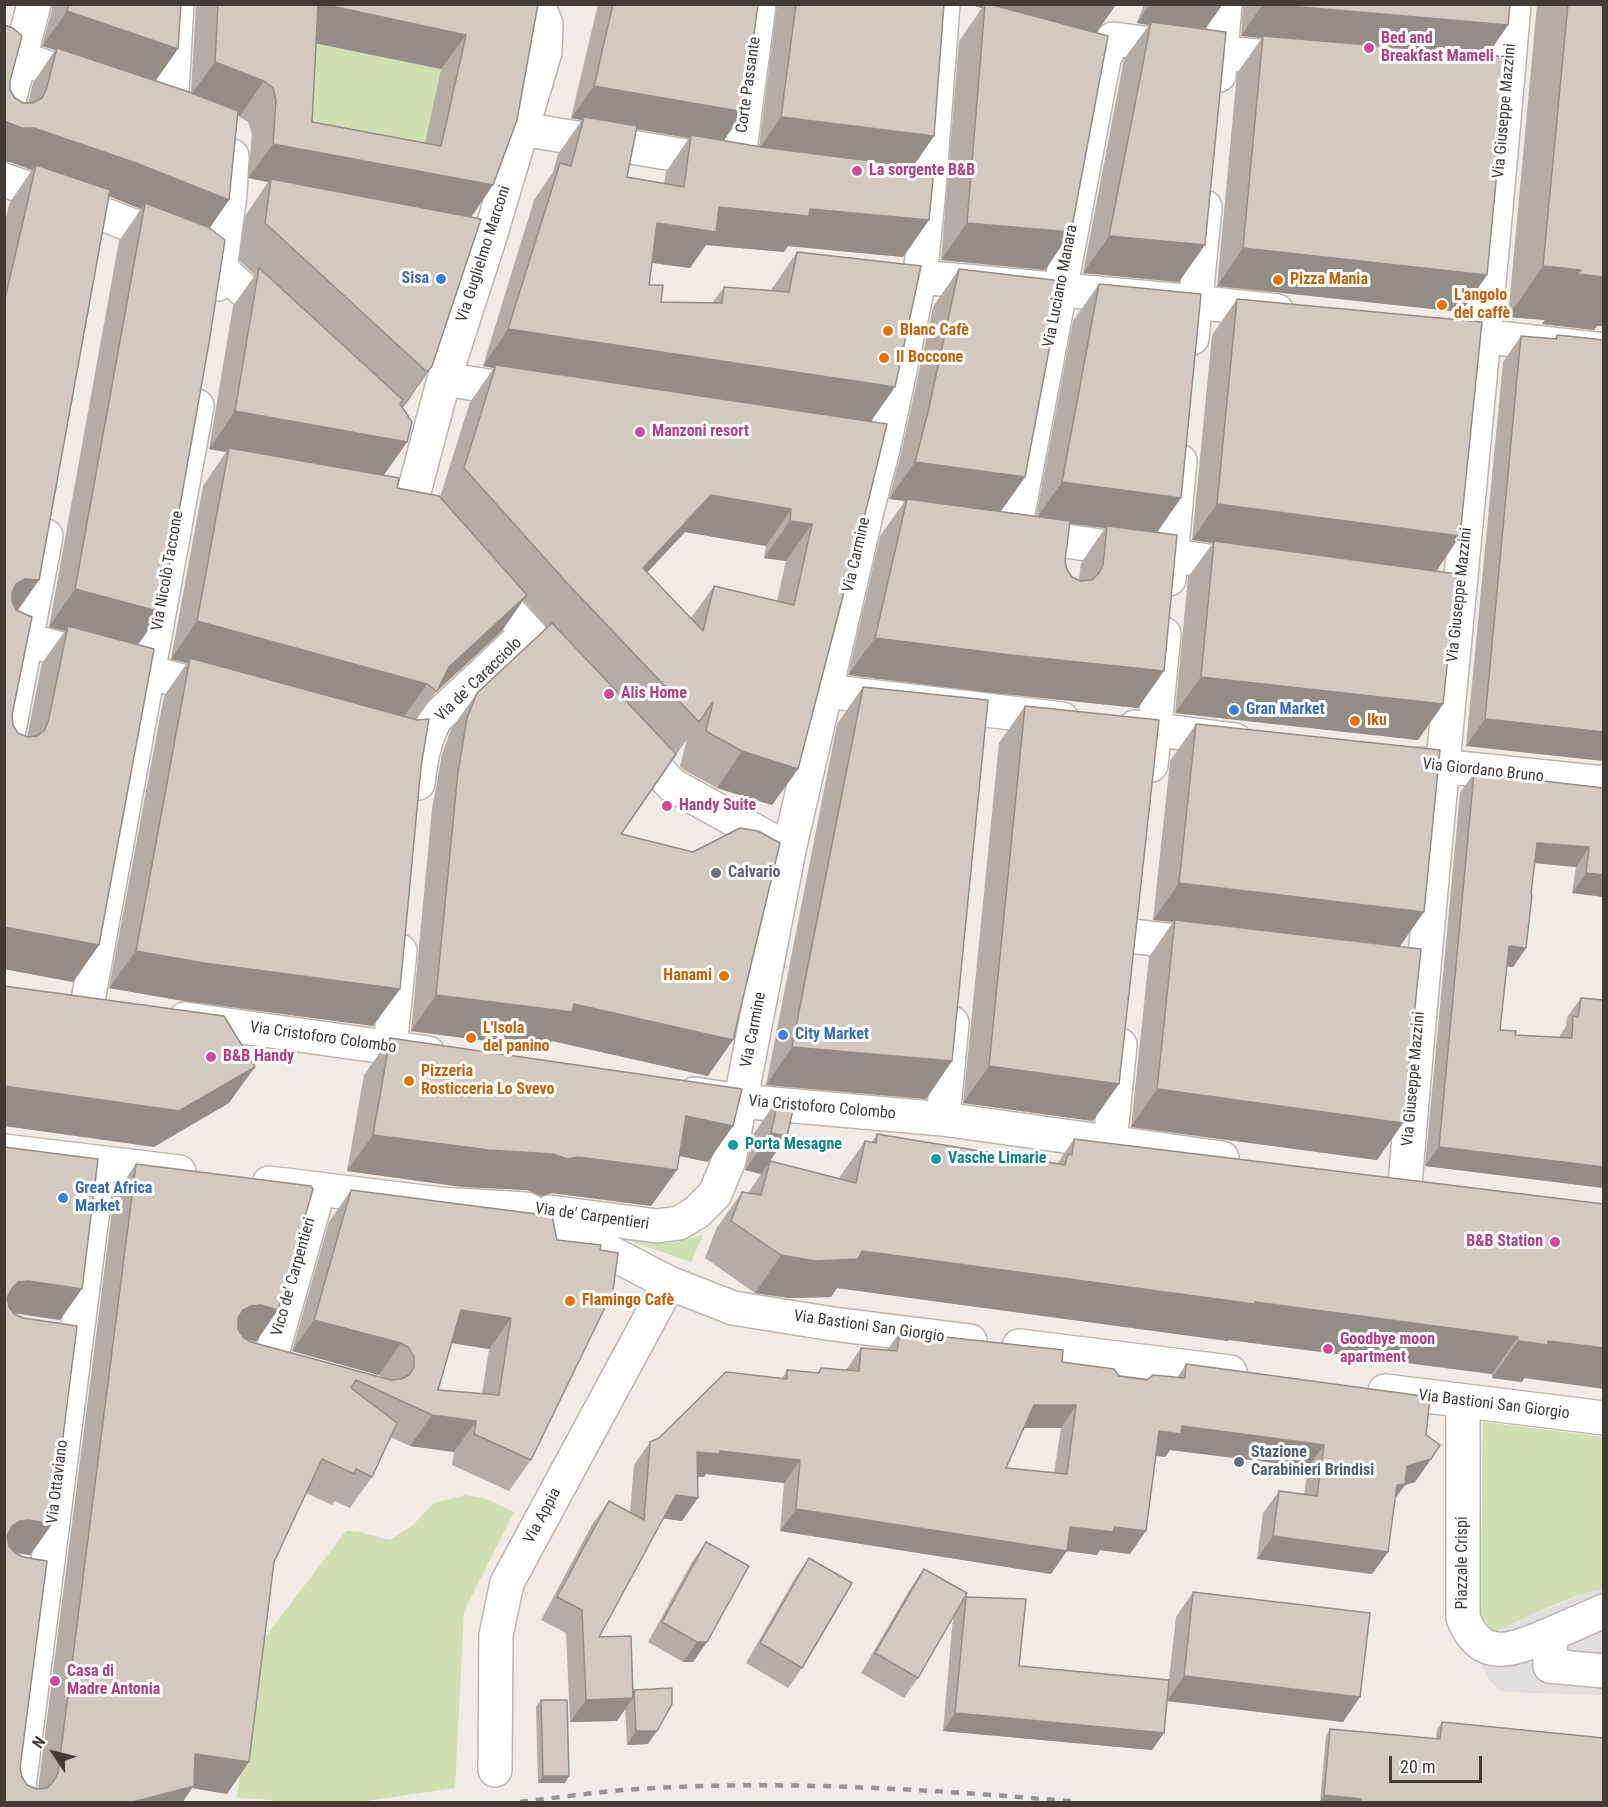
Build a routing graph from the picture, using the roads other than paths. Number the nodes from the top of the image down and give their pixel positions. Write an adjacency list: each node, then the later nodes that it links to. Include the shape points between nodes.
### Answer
1 (34, 4): 9 (street)
2 (177, 4): 14 (street)
3 (538, 4): 16 (street, Via Guglielmo Marconi, via 546,24 545,52)
4 (759, 4): 16 (street, Corte Passante, via 752,166)
5 (1225, 4): 8 (street)
6 (1514, 4): 12 (street, Via Giuseppe Mazzini)
7 (950, 15): 20 (street, Via Carmine)
8 (1221, 53): 10 (street); 13 (street); 25 (street, Via Luciano Manara, via 1094,50 1104,59)
9 (12, 55): 14 (street); 15 (street)
10 (1322, 62)
11 (1473, 75): 12 (street)
12 (1508, 78): 30 (street, Via Giuseppe Mazzini)
13 (1216, 100)
14 (171, 109): 23 (street, via 220,128 241,196)
15 (4, 120)
16 (522, 129): 22 (street, Via Guglielmo Marconi)
17 (4, 180): 23 (street, via 102,229 191,248)
18 (1208, 183): 26 (street)
19 (895, 184): 20 (street)
20 (929, 189): 24 (street, Via Carmine)
21 (453, 237): 22 (street)
22 (488, 243): 35 (street, Via Guglielmo Marconi)
23 (220, 269): 27 (street); 31 (street)
24 (920, 277): 25 (street); 40 (street, Via Carmine)
25 (1061, 289): 26 (street); 44 (street, Via Luciano Manara, via 1002,532 1063,553)
26 (1195, 302): 28 (street); 33 (street)
27 (213, 315)
28 (1311, 315)
29 (1438, 331): 30 (street)
30 (1484, 336): 32 (street); 48 (street, Via Giuseppe Mazzini)
31 (296, 339)
32 (1604, 350)
33 (1189, 369)
34 (203, 372): 51 (street, Via Nicolò Taccone, via 199,466)
35 (444, 379): 36 (street); 41 (street, Via Guglielmo Marconi)
36 (560, 397)
37 (1183, 427): 44 (street)
38 (398, 432): 41 (street)
39 (849, 440): 40 (street)
40 (884, 445): 52 (street, Via Carmine, via 881,517)
41 (424, 455): 43 (street, Via Guglielmo Marconi, via 399,501)
42 (51, 511): 50 (street)
43 (434, 528)
44 (1171, 556): 46 (street); 56 (street)
45 (464, 561): 49 (street)
46 (1276, 570)
47 (1428, 591): 48 (street)
48 (1460, 595): 60 (street, Via Giuseppe Mazzini)
49 (527, 633): 53 (street); 63 (street, Via de' Caracciolo, via 436,718 423,746)
50 (16, 637): 51 (street); 58 (street)
51 (150, 672): 54 (street); 71 (street, Via Nicolò Taccone)
52 (826, 691): 56 (street, via 981,725 1097,723); 64 (street, Via Carmine)
53 (584, 692)
54 (245, 698)
55 (608, 718): 64 (street, via 672,785)
56 (1155, 729): 57 (street); 62 (street)
57 (1258, 743)
58 (4, 756)
59 (1396, 761): 60 (street, Via Giordano Bruno)
60 (1442, 767): 61 (street, Via Giordano Bruno); 69 (street, Via Giuseppe Mazzini)
61 (1604, 783)
62 (1148, 794)
63 (414, 809)
64 (789, 850): 77 (street, Via Carmine)
65 (403, 922): 74 (street)
66 (1241, 949): 68 (street, via 1132,924)
67 (1390, 966): 69 (street)
68 (1127, 970)
69 (1423, 971): 86 (street, Via Giuseppe Mazzini, via 1393,1183)
70 (955, 993): 78 (street)
71 (87, 1006)
72 (157, 1016): 74 (street, Via Cristoforo Colombo)
73 (1123, 1016): 79 (street)
74 (390, 1047): 75 (street, Via Cristoforo Colombo)
75 (456, 1057)
76 (666, 1090): 77 (street, Via Cristoforo Colombo)
77 (739, 1101): 78 (street, Via Cristoforo Colombo); 87 (street, Via de' Carpentieri, via 729,1160 715,1194 679,1223 657,1226)
78 (943, 1119): 79 (street, Via Cristoforo Colombo)
79 (1110, 1142): 82 (street, Via Cristoforo Colombo)
80 (4, 1151): 81 (street)
81 (99, 1162): 83 (street); 95 (street, Via Ottaviano, via 60,1339)
82 (1251, 1163)
83 (207, 1175)
84 (241, 1179): 85 (street, Via de' Carpentieri)
85 (320, 1189): 87 (street, Via de' Carpentieri); 89 (street, Vico de' Carpentieri, via 255,1361)
86 (1440, 1190)
87 (526, 1209): 88 (street, Via de' Carpentieri)
88 (655, 1276): 90 (street, Via Bastioni San Giorgio, via 733,1308 833,1324); 99 (street, Via Appia, via 507,1583 496,1635)
89 (300, 1373)
90 (1255, 1375)
91 (1360, 1388): 92 (street, Via Bastioni San Giorgio)
92 (1463, 1401): 93 (street, Via Bastioni San Giorgio); 97 (street, Piazzale Crispi, via 1463,1618 1477,1640 1501,1650 1514,1649)
93 (1604, 1418)
94 (15, 1572): 95 (street)
95 (47, 1577): 100 (street, Via Ottaviano)
96 (1604, 1611): 97 (street, Piazzale Crispi)
97 (1551, 1634): 98 (street, via 1550,1666)
98 (1604, 1671)
99 (495, 1770)
100 (17, 1803)

